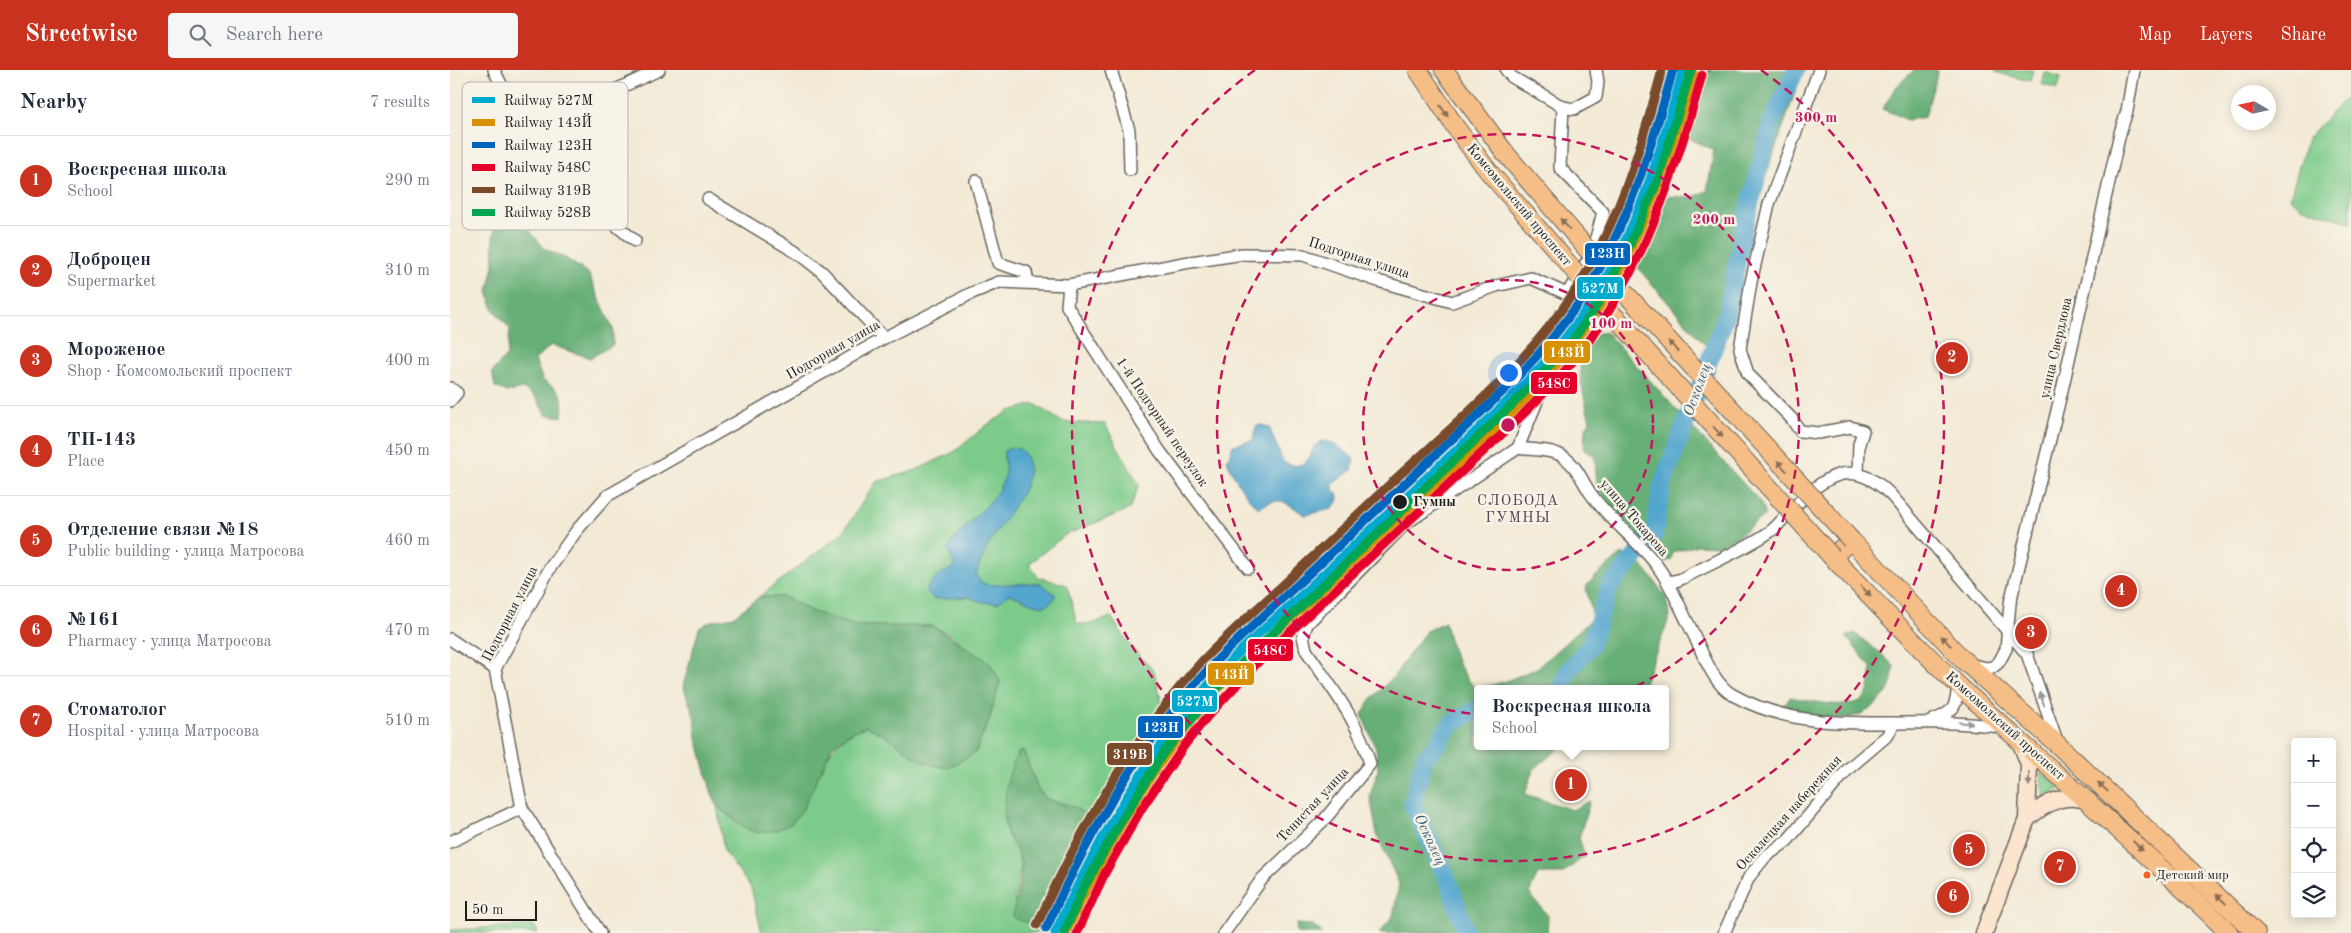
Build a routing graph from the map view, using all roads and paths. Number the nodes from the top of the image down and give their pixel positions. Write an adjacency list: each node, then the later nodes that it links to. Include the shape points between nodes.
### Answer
1 (494, 70): 11 (street)
2 (659, 70): 12 (street)
3 (1111, 70): 14 (street, via 1129,130)
4 (1418, 70): 27 (main road, Комсомольский проспект, one-way to 27, bridge, via 1489,172)
5 (1444, 70): 26 (main road, Комсомольский проспект, one-way to 5, bridge, via 1616,283 1506,154)
6 (1596, 70): 13 (street, via 1596,97 1574,109)
7 (1702, 70): 24 (street, via 1648,228 1601,317 1546,379)
8 (1819, 70): 25 (street, via 1769,204 1740,349 1748,374 1800,431 1818,433 1850,427 1863,430)
9 (2134, 70): 30 (street, улица Свердлова, via 2127,112 2010,602)
10 (1511, 72): 13 (street)
11 (500, 82)
12 (628, 84)
13 (1563, 107): 20 (street, Подгорная улица, via 1560,168 1603,212 1592,253 1567,294 1531,278 1496,286 1452,302 1303,255 1243,254)
14 (1130, 170)
15 (976, 182): 19 (street, via 998,263 1026,272)
16 (708, 199): 21 (street, via 822,272)
17 (622, 230): 18 (street)
18 (635, 241)
19 (1028, 282): 20 (street, Подгорная улица); 21 (street, Подгорная улица, via 999,282 972,292)
20 (1069, 286): 28 (street, 1-й Подгорный переулок, via 1068,306 1159,450)
21 (884, 338): 33 (street, Подгорная улица, via 608,496 550,568)
22 (450, 388): 23 (street, via 456,392)
23 (450, 402)
24 (1518, 448): 29 (street, улица Токарева, via 1560,455 1577,467 1591,494 1652,559); 45 (street, Тенистая улица, via 1406,524 1307,624 1303,636 1306,650 1356,726 1365,743 1370,764 1326,819 1262,879)
25 (1858, 473): 29 (street, via 1850,472 1827,479 1772,530 1680,580); 30 (street, Комсомольский проспект, via 1872,479 1891,495)
26 (1851, 540): 27 (main road); 32 (main road, Комсомольский проспект, one-way to 26)
27 (1832, 557): 34 (main road, Комсомольский проспект, one-way to 34)
28 (1248, 568)
29 (1668, 582): 36 (street, улица Токарева, via 1717,682 1732,694 1772,713 1824,721)
30 (2006, 633): 32 (street, улица Свердлова, via 2006,649 1994,667); 39 (street, Комсомольский проспект, one-way to 30, via 2026,654)
31 (450, 639): 33 (street)
32 (1967, 664): 39 (main road, Комсомольский проспект)
33 (495, 669): 41 (street, Подгорная улица)
34 (1958, 685): 35 (street, via 1956,702 1950,713); 37 (main road, Комсомольский проспект)
35 (1925, 723): 36 (street, улица Токарева); 37 (street, улица Токарева, one-way to 37, via 1957,722)
36 (1893, 725): 46 (street, Осколецкая набережная, via 1888,735 1848,769 1787,842 1760,863 1742,888)
37 (2006, 728): 38 (main road, Комсомольский проспект)
38 (2020, 741): 40 (main road, Комсомольский проспект); 42 (main road, one-way to 42, via 2029,764)
39 (2058, 745): 49 (main road, Комсомольский проспект, one-way to 39)
40 (2090, 801): 42 (main road, via 2064,798 2042,806); 48 (main road, Комсомольский проспект, one-way to 48)
41 (522, 808): 43 (street); 44 (street, Подгорная улица)
42 (2027, 819): 47 (main road)
43 (450, 842)
44 (600, 933)
45 (1224, 933)
46 (1724, 933)
47 (1984, 933)
48 (2229, 933)
49 (2256, 933)

